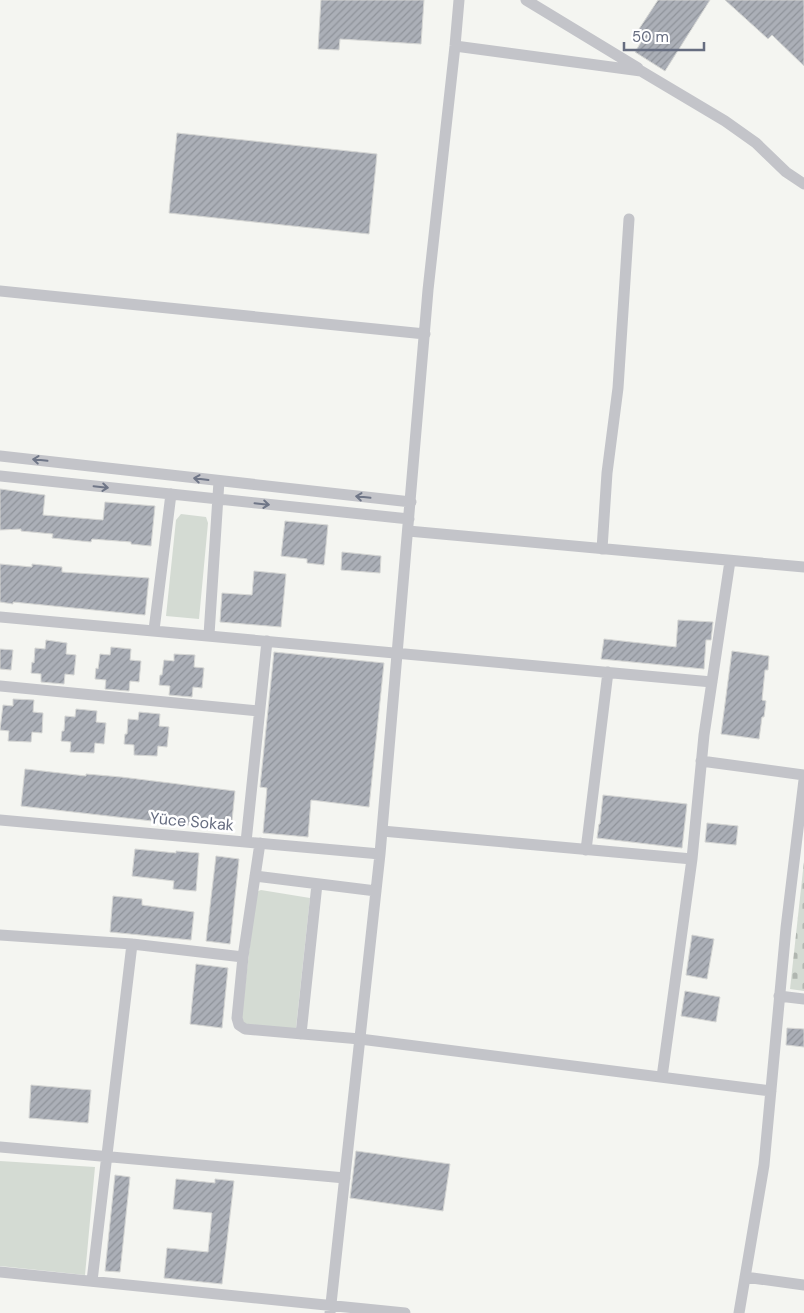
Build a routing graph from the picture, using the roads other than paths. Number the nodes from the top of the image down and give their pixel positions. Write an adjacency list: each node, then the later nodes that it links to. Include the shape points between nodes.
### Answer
1 (459, 0): 3 (street)
2 (526, 0): 4 (street)
3 (455, 46): 4 (street); 8 (street)
4 (641, 70): 5 (street, via 725,121)
5 (804, 184)
6 (629, 220): 17 (street, via 618,388 606,473)
7 (0, 291): 8 (street)
8 (425, 334): 14 (street)
9 (0, 456): 11 (street, one-way to 9)
10 (0, 476): 12 (street, one-way to 12)
11 (220, 481): 13 (street); 14 (street, one-way to 11)
12 (171, 494): 13 (street); 21 (street)
13 (218, 499): 15 (street, one-way to 15); 22 (street)
14 (411, 502): 15 (street)
15 (409, 519): 16 (street)
16 (408, 531): 17 (street); 24 (street)
17 (602, 549): 18 (street)
18 (730, 561): 19 (street); 26 (street)
19 (804, 567)
20 (0, 617): 21 (street)
21 (154, 630): 22 (street)
22 (209, 635): 23 (street)
23 (267, 641): 24 (street); 28 (street)
24 (397, 653): 25 (street); 34 (street)
25 (608, 672): 26 (street); 37 (street)
26 (712, 682): 29 (street)
27 (0, 686): 28 (street)
28 (259, 711): 35 (street)
29 (701, 761): 30 (street); 39 (street)
30 (804, 775)
31 (804, 780): 33 (street)
32 (0, 820): 35 (street, Yüce Sokak)
33 (801, 821): 40 (street)
34 (382, 831): 37 (street); 38 (street)
35 (246, 842): 36 (street, Yüce Sokak)
36 (260, 843): 38 (street, Yüce Sokak); 41 (street)
37 (586, 850): 39 (street)
38 (380, 854): 43 (street)
39 (692, 859): 51 (street)
40 (799, 867): 47 (street)
41 (255, 876): 42 (street); 46 (street)
42 (317, 884): 43 (street); 49 (street)
43 (376, 891): 50 (street)
44 (0, 935): 45 (street)
45 (132, 944): 46 (street); 54 (street)
46 (243, 958): 49 (street, via 236,1018 239,1025 245,1029)
47 (780, 996): 48 (street); 52 (street)
48 (804, 999)
49 (301, 1034): 50 (street)
50 (360, 1039): 51 (street); 55 (street)
51 (662, 1077): 52 (street)
52 (771, 1091): 57 (street, via 764,1165)
53 (0, 1147): 54 (street)
54 (107, 1158): 55 (street); 58 (street)
55 (345, 1178): 60 (street)
56 (0, 1272): 58 (street)
57 (745, 1277): 59 (street); 62 (street)
58 (92, 1281): 60 (street)
59 (804, 1285)
60 (330, 1309): 61 (street)
61 (405, 1313)
62 (739, 1313)

